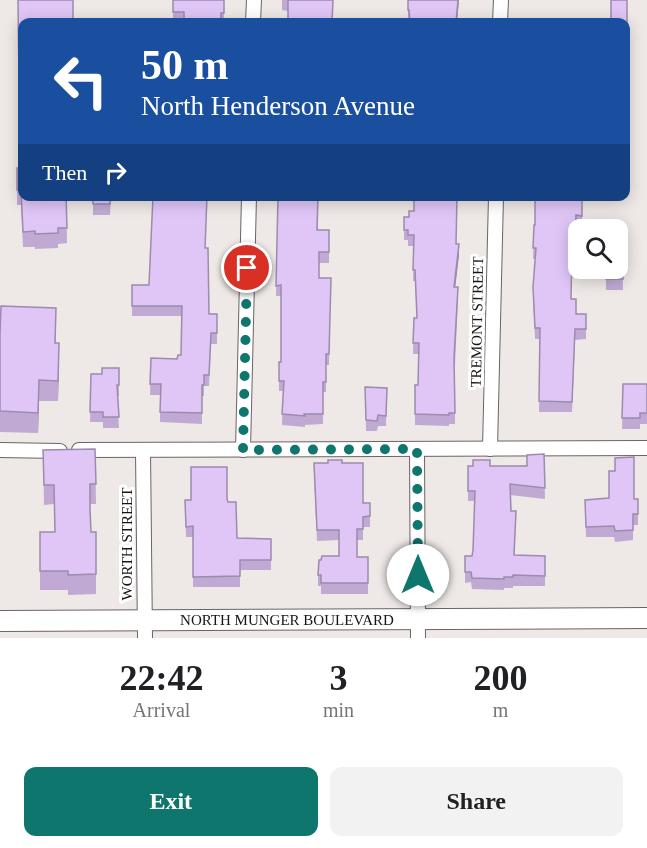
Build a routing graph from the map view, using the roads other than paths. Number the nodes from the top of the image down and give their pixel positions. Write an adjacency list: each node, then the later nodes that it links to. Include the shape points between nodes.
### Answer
1 (254, 0): 3 (street)
2 (501, 0): 4 (street)
3 (254, 18)
4 (500, 18)
5 (249, 201): 12 (street)
6 (496, 201): 9 (street, TREMONT STREET)
7 (647, 448): 9 (street)
8 (417, 449): 9 (street); 12 (street); 15 (street)
9 (490, 449)
10 (0, 450): 11 (street)
11 (143, 450): 12 (street); 16 (street, WORTH STREET)
12 (243, 450)
13 (647, 618): 15 (main road, NORTH MUNGER BOULEVARD)
14 (0, 621): 16 (main road, NORTH MUNGER BOULEVARD)
15 (418, 628): 16 (main road, NORTH MUNGER BOULEVARD)
16 (145, 629)

